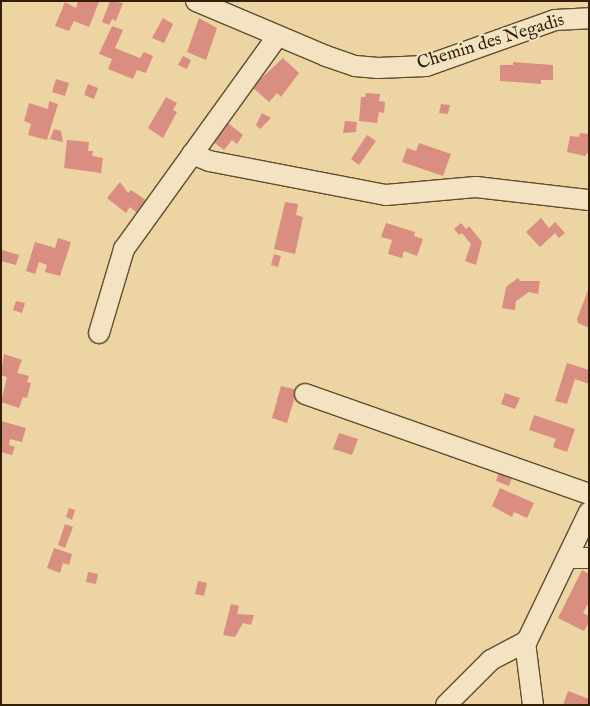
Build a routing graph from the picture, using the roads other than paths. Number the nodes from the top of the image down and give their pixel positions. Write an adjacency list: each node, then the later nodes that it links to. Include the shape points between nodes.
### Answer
1 (196, 1): 3 (street, Chemin des Negadis)
2 (589, 18): 3 (street, Chemin des Negadis, via 555,20 426,66 403,69 355,66)
3 (278, 37): 4 (street)
4 (192, 154): 5 (street, via 208,161 386,195 476,187); 6 (street, via 124,249)
5 (589, 200)
6 (99, 332)
7 (305, 394): 8 (street)
8 (589, 494)
9 (589, 512): 10 (street)
10 (567, 558): 11 (street); 12 (street)
11 (589, 558)
12 (525, 642): 13 (street, via 491,660); 14 (street)
13 (446, 705)
14 (533, 705)

